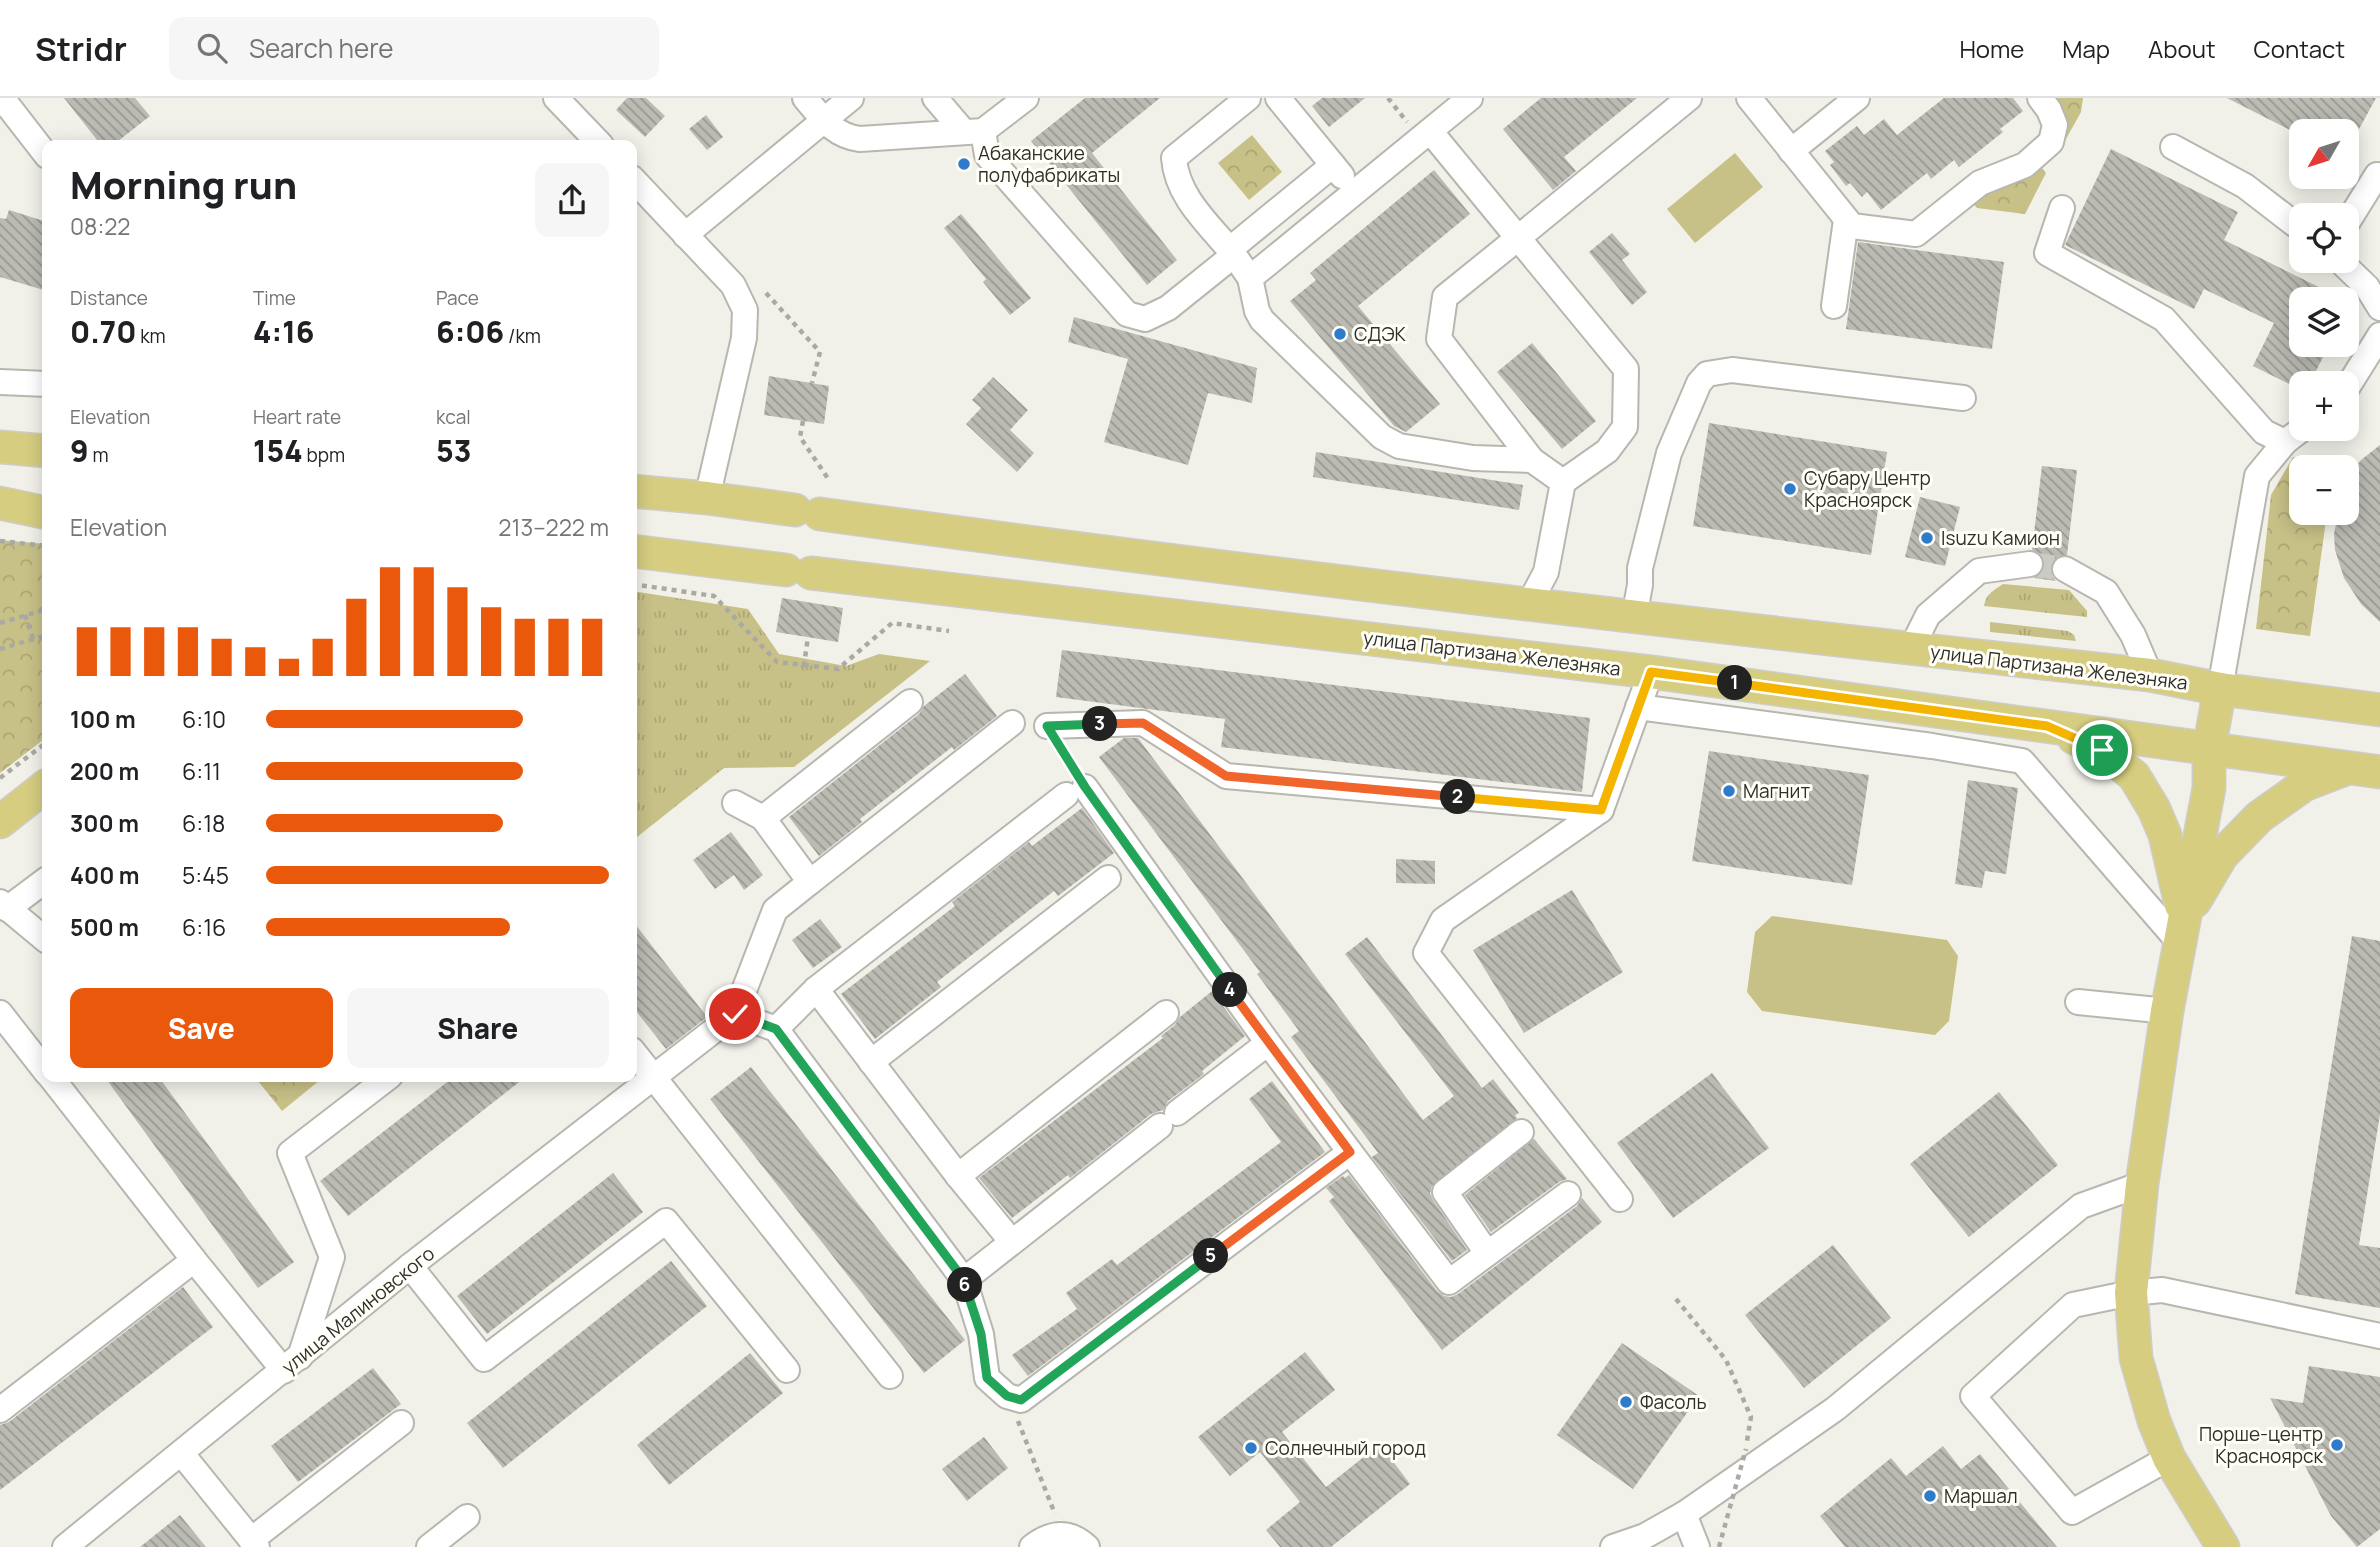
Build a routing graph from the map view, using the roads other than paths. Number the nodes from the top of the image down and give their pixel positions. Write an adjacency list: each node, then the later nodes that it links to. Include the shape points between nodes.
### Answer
1 (2, 98): 19 (street)
2 (805, 98): 14 (street)
3 (851, 98): 14 (street)
4 (935, 98): 16 (street)
5 (1026, 98): 16 (street)
6 (1248, 98): 31 (street, via 1174,158 1184,194)
7 (1278, 98): 21 (street)
8 (1470, 98): 15 (street)
9 (1689, 98): 30 (street)
10 (1749, 98): 20 (street)
11 (1857, 98): 20 (street)
12 (2040, 98): 27 (street, via 2055,125 2051,142 2025,165 1980,183 1916,234 1852,226)
13 (561, 100): 17 (street)
14 (823, 121): 16 (street, via 842,135 860,139); 29 (street)
15 (1430, 131): 24 (street); 30 (street)
16 (974, 132): 31 (street, via 987,155 1127,314 1146,319 1168,308)
17 (597, 140)
18 (2173, 148): 28 (street, via 2245,186)
19 (42, 150)
20 (1791, 151): 27 (street)
21 (1333, 165): 24 (street); 31 (street)
22 (2377, 175): 25 (street)
23 (637, 183): 29 (street)
24 (1355, 192): 33 (street)
25 (2359, 204)
26 (2062, 208): 41 (street, via 2047,253 2164,319 2264,432)
27 (1846, 219): 34 (street)
28 (2289, 220)
29 (685, 235): 48 (street, via 733,285 745,310 744,338)
30 (1518, 238): 45 (street, via 1445,297 1439,339); 46 (street, via 1626,369 1625,427 1607,451)
31 (1231, 252): 33 (street)
32 (2352, 273): 35 (street)
33 (1250, 278): 45 (street, via 1262,320 1382,438 1399,446 1473,458)
34 (1834, 306)
35 (2380, 308)
36 (2380, 335): 37 (street)
37 (2358, 371)
38 (0, 382): 39 (street)
39 (42, 384)
40 (1963, 398): 56 (street, via 1732,370 1707,374 1669,453 1640,568)
41 (2289, 435)
42 (2289, 440): 60 (street, via 2257,476)
43 (0, 447): 44 (main road)
44 (42, 451)
45 (1532, 460): 46 (street)
46 (1563, 482): 55 (street, via 1546,572)
47 (637, 491): 48 (main road, улица Партизана Железняка)
48 (707, 498): 55 (main road, улица Партизана Железняка)
49 (0, 502): 50 (main road); 51 (main road)
50 (42, 503)
51 (42, 512)
52 (637, 552): 58 (main road, улица Партизана Железняка)
53 (2029, 564): 57 (street, via 1979,571 1928,615)
54 (2065, 569): 59 (street, via 2106,592 2133,635)
55 (1529, 604): 56 (main road, улица Партизана Железняка)
56 (1634, 617): 57 (main road, улица Партизана Железняка)
57 (1911, 649): 59 (main road, улица Партизана Железняка)
58 (1651, 672): 62 (street); 64 (main road, улица Партизана Железняка)
59 (2150, 675): 60 (main road, улица Партизана Железняка)
60 (2220, 689): 63 (main road, улица Партизана Железняка); 69 (main road)
61 (910, 702): 76 (street)
62 (1638, 707): 68 (street); 75 (street)
63 (2380, 710)
64 (1940, 711): 66 (main road, улица Партизана Железняка); 68 (street)
65 (1012, 723): 80 (street)
66 (2040, 725): 69 (main road, улица Партизана Железняка); 70 (street); 82 (main road, via 2102,750 2134,776 2165,835)
67 (1047, 726): 75 (street, via 1143,723 1226,776)
68 (1932, 746): 70 (street)
69 (2209, 750): 71 (main road, улица Партизана Железняка); 82 (main road, via 2209,788)
70 (2022, 761): 82 (street)
71 (2346, 769): 72 (main road, улица Партизана Железняка); 82 (main road, via 2304,785 2259,817 2222,855)
72 (2380, 772)
73 (42, 789): 77 (main road)
74 (736, 803): 76 (street)
75 (1601, 810): 103 (street, via 1443,920 1426,953)
76 (763, 818): 80 (street)
77 (0, 822)
78 (1108, 878): 93 (street)
79 (42, 882): 81 (street)
80 (810, 882): 89 (street, via 775,909)
81 (4, 906): 83 (street)
82 (2181, 931): 86 (main road)
83 (42, 937)
84 (816, 989): 90 (street); 91 (street, via 1075,791); 93 (street)
85 (2078, 1002): 86 (street)
86 (2167, 1011): 101 (main road)
87 (0, 1013): 94 (street)
88 (1166, 1013): 100 (street)
89 (735, 1014): 90 (street); 95 (street, улица Малиновского)
90 (776, 1029): 108 (street)
91 (1268, 1043): 99 (street); 104 (street)
92 (637, 1056): 95 (street)
93 (871, 1062): 100 (street)
94 (42, 1067)
95 (653, 1076): 107 (street, улица Малиновского); 113 (street)
96 (54, 1082): 106 (street)
97 (382, 1082): 111 (street, via 290,1153 332,1257)
98 (1521, 1132): 105 (street, via 1445,1192)
99 (1350, 1152): 105 (street, via 1449,1282); 108 (street, via 1021,1400 1007,1396 987,1378 981,1334)
100 (958, 1176): 104 (street)
101 (2142, 1184): 109 (main road); 118 (street, via 2081,1206 1835,1409)
102 (1568, 1194): 105 (street)
103 (1620, 1199)
104 (1012, 1242): 108 (street)
105 (1488, 1252)
106 (194, 1260): 111 (street); 114 (street)
107 (410, 1266): 111 (street, улица Малиновского); 112 (street, via 484,1359 666,1221)
108 (964, 1280)
109 (2131, 1293): 110 (street, via 2162,1290); 117 (main road, via 2136,1358); 117 (street, via 2073,1305 1973,1395 2072,1513)
110 (2380, 1336)
111 (292, 1364): 116 (street, улица Малиновского)
112 (787, 1370)
113 (890, 1376)
114 (0, 1410)
115 (401, 1423): 120 (street)
116 (182, 1454): 120 (street); 121 (street, улица Малиновского)
117 (2169, 1458): 127 (main road)
118 (1684, 1514): 125 (street, via 1645,1536); 126 (street)
119 (467, 1517): 122 (street)
120 (254, 1543)
121 (65, 1547)
122 (429, 1547)
123 (1032, 1547): 124 (street, via 1064,1534)
124 (1087, 1547)
125 (1613, 1547)
126 (1697, 1547)
127 (2223, 1547)

